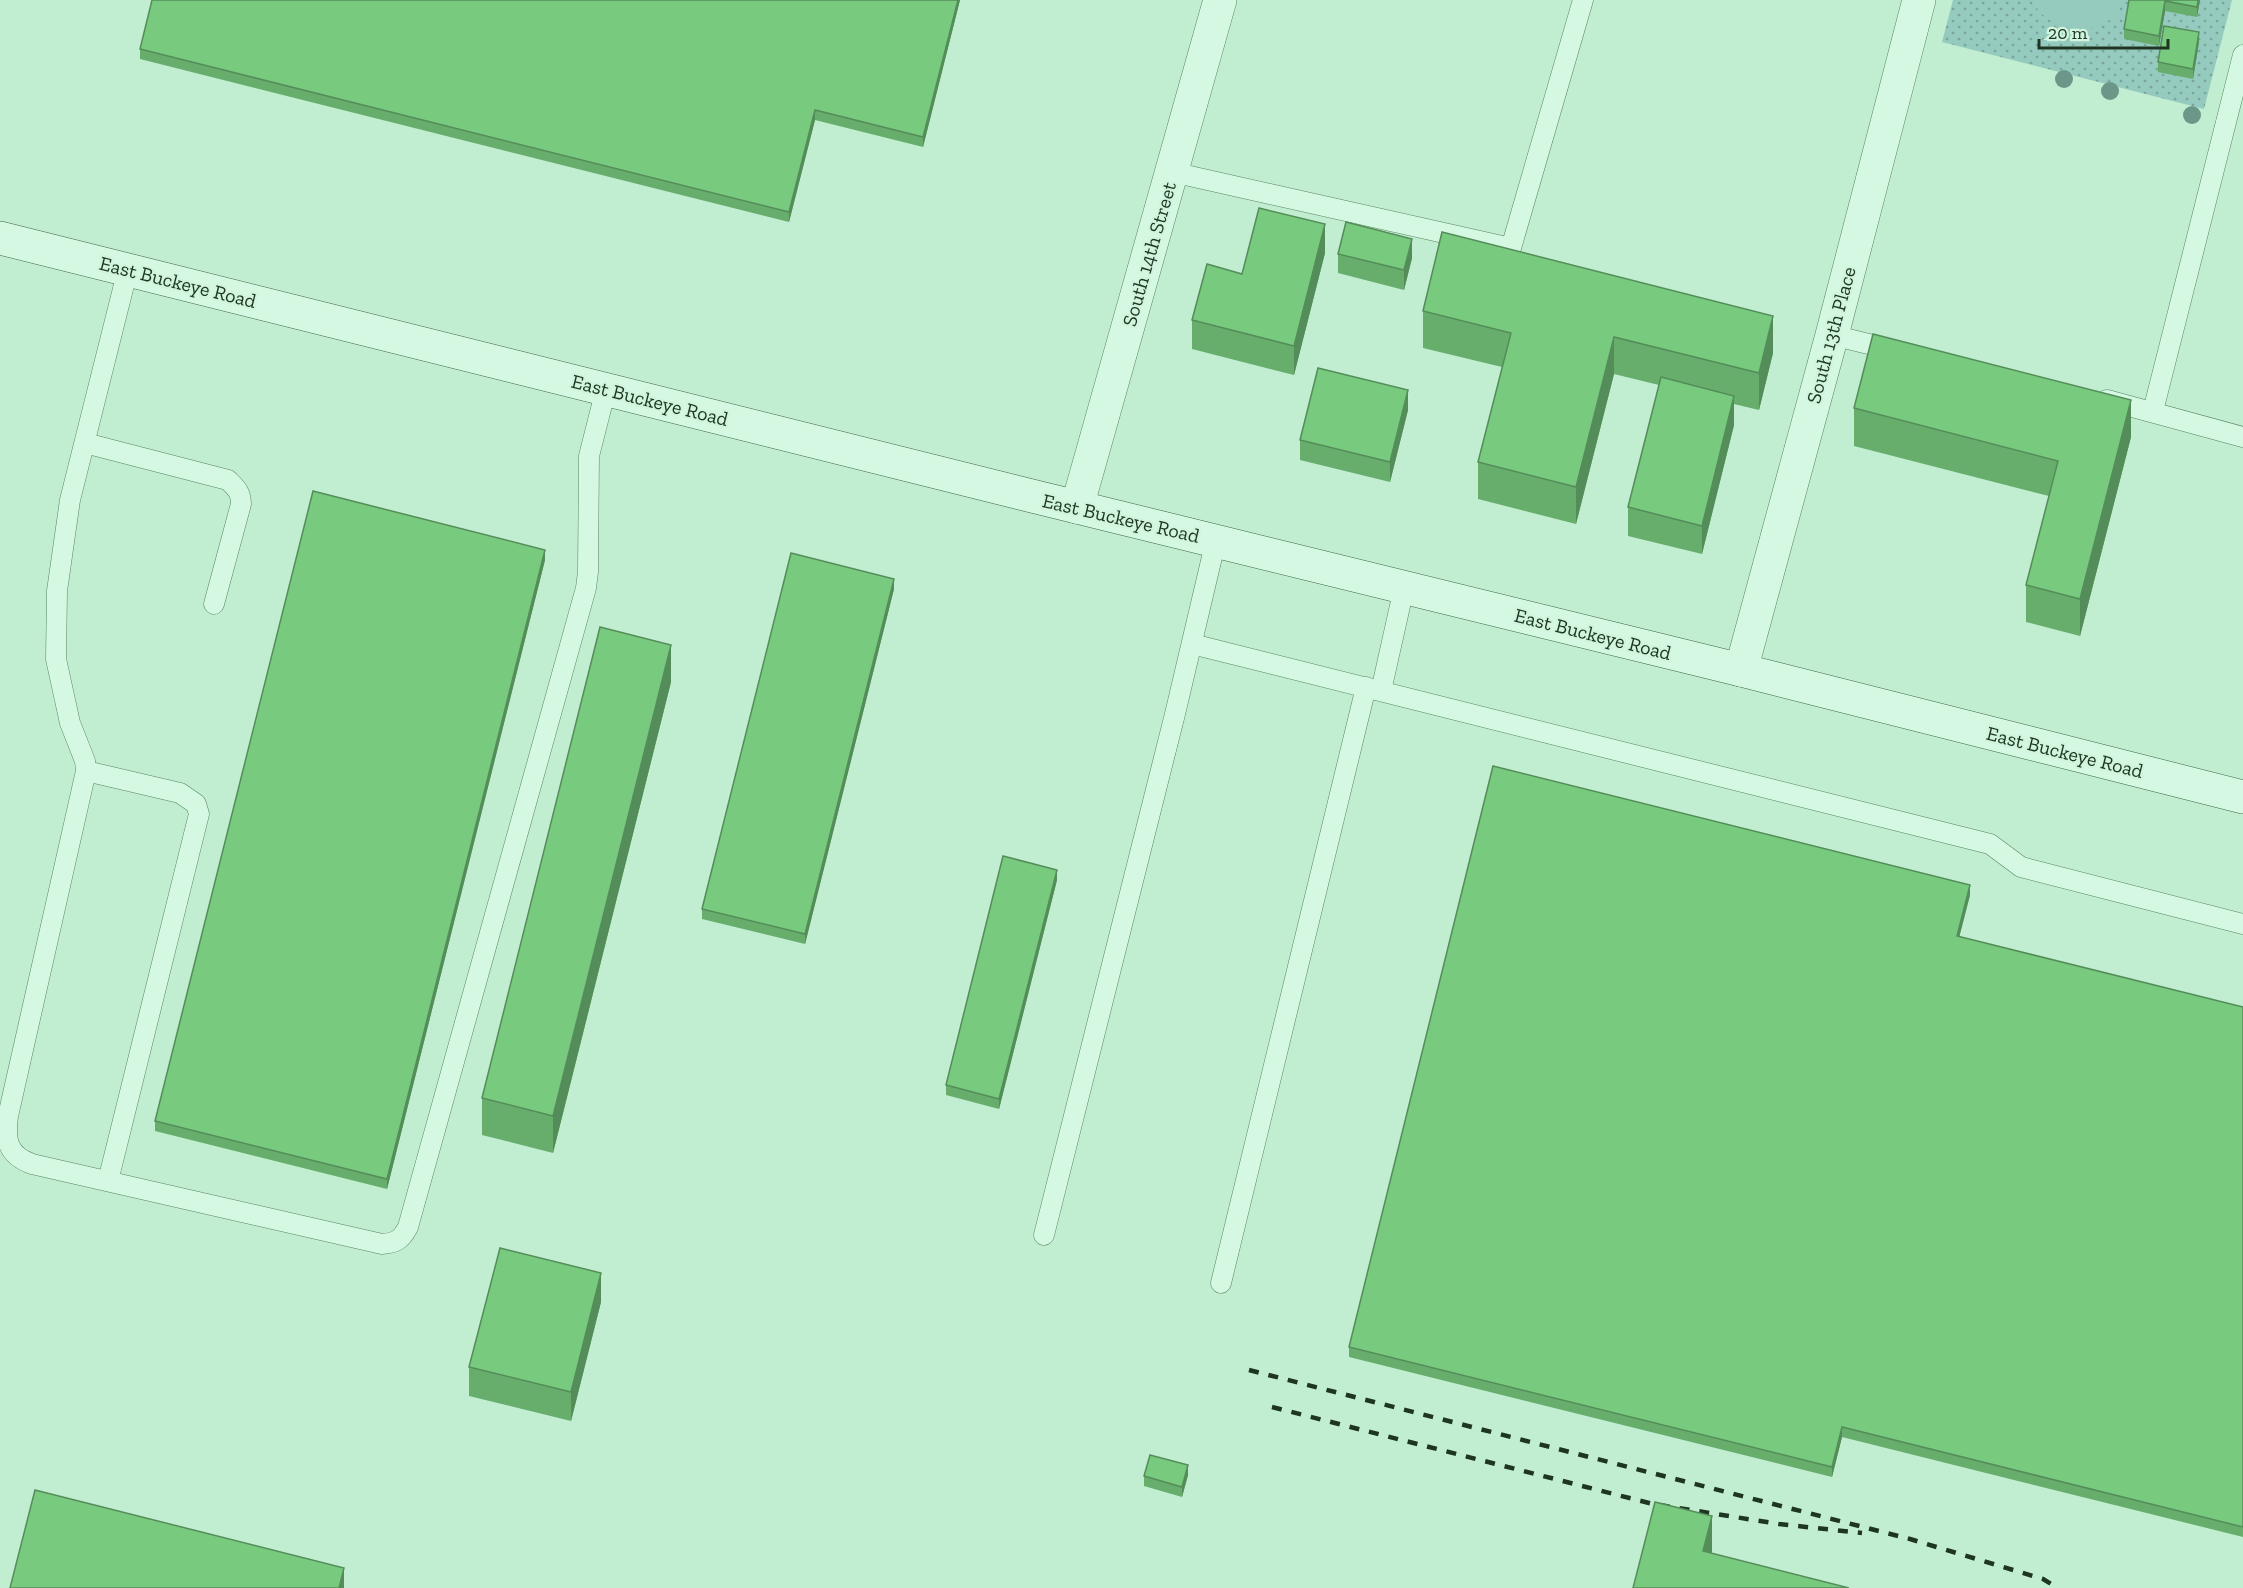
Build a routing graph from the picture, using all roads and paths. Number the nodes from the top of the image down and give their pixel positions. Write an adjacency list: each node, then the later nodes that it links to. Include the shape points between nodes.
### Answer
1 (1220, 0): 5 (main road, South 14th Street)
2 (1583, 0): 5 (lane, via 1511,248)
3 (1919, 0): 8 (main road, South 13th Place)
4 (2243, 55): 12 (lane)
5 (1172, 172): 15 (main road, South 14th Street)
6 (0, 238): 7 (main road, East Buckeye Road)
7 (128, 269): 10 (main road, East Buckeye Road); 14 (lane)
8 (1832, 336): 9 (lane); 20 (main road, South 13th Place)
9 (1912, 354)
10 (606, 390): 15 (main road, East Buckeye Road); 25 (lane, via 589,456 585,588 402,1238 393,1244 381,1244)
11 (2084, 395): 12 (lane)
12 (2153, 411): 13 (lane)
13 (2243, 437)
14 (85, 442): 18 (lane, via 228,480 237,489 241,504); 22 (lane, via 70,500 55,635 56,659 70,723)
15 (1077, 507): 16 (main road, East Buckeye Road)
16 (1216, 540): 17 (main road, East Buckeye Road); 19 (lane)
17 (1404, 588): 20 (main road, East Buckeye Road); 21 (lane)
18 (214, 604)
19 (1192, 644): 21 (lane); 26 (lane)
20 (1741, 670): 23 (main road, East Buckeye Road)
21 (1373, 689): 24 (lane, via 1990,844 2021,867); 27 (lane)
22 (86, 771): 25 (lane, via 6,1132 10,1148 19,1159); 25 (lane, via 180,793 196,804 199,814)
23 (2243, 797)
24 (2243, 924)
25 (108, 1181)
26 (1044, 1235)
27 (1221, 1283)

